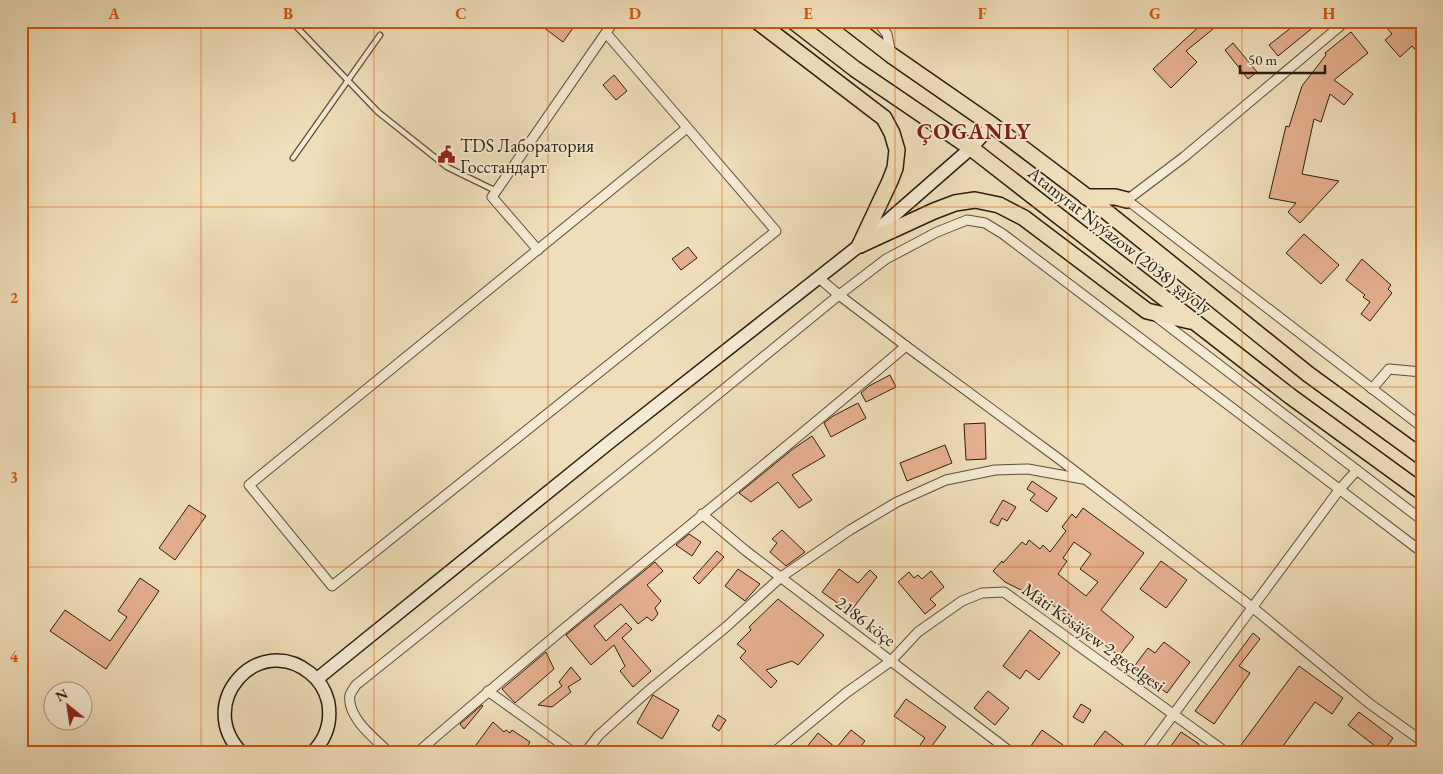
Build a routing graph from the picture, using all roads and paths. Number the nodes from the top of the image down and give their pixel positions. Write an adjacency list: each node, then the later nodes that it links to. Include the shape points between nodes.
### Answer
1 (291, 21): 13 (lane)
2 (614, 21): 8 (street)
3 (757, 21): 11 (main road)
4 (793, 21): 12 (main road, Atamyrat Nyýazow (2038) şaýoly)
5 (847, 21): 10 (main road, Atamyrat Nyýazow (2038) şaýoly)
6 (877, 21): 10 (street, via 887,34)
7 (1346, 21): 20 (street, via 1184,158)
8 (606, 33): 15 (street); 18 (street)
9 (380, 35): 13 (lane)
10 (891, 55): 14 (main road, Atamyrat Nyýazow (2038) şaýoly)
11 (811, 62): 12 (main road); 22 (main road, via 884,118 897,150 890,181)
12 (855, 69): 16 (main road, Atamyrat Nyýazow (2038) şaýoly)
13 (347, 80): 17 (lane); 18 (lane, via 378,112 447,167)
14 (992, 125): 16 (street); 19 (main road, Atamyrat Nyýazow (2038) şaýoly)
15 (687, 128): 23 (street); 23 (street, via 776,231 332,586 249,485)
16 (971, 148): 21 (main road, Atamyrat Nyýazow (2038) şaýoly); 22 (street)
17 (293, 158)
18 (496, 191): 23 (street, via 492,197)
19 (1086, 197): 20 (main road); 33 (main road, Atamyrat Nyýazow (2038) şaýoly, via 1308,374)
20 (1127, 200): 31 (street)
21 (1052, 210): 24 (main road); 28 (main road, Atamyrat Nyýazow (2038) şaýoly)
22 (860, 245): 24 (main road, via 934,210 975,200 999,205 1024,218); 25 (street)
23 (538, 250)
24 (1082, 261): 27 (main road)
25 (819, 278): 26 (street); 44 (street)
26 (839, 295): 29 (street); 36 (street, via 886,260 936,232 967,220 985,223); 52 (street, via 356,685 350,694 350,704 358,723)
27 (1148, 311): 28 (main road); 34 (street)
28 (1196, 323): 37 (main road, Atamyrat Nyýazow (2038) şaýoly)
29 (906, 346): 35 (street); 38 (street, via 811,428)
30 (1422, 372): 31 (street, via 1388,369)
31 (1372, 389): 32 (street)
32 (1422, 427)
33 (1422, 457)
34 (1357, 470): 36 (street); 39 (street)
35 (1086, 479): 41 (street, via 1028,469 995,470 946,480 897,502); 42 (street)
36 (1339, 490): 40 (street); 42 (street)
37 (1422, 492)
38 (702, 514): 41 (street, 2186 köçe); 45 (street)
39 (1422, 520)
40 (1422, 552)
41 (781, 577): 43 (street, 2186 köçe); 55 (street, via 647,692)
42 (1252, 607): 46 (street); 47 (street, via 1370,704)
43 (891, 661): 46 (street, Mäti Kösäýew 2 geçelgesi, via 918,632 962,601 982,593 1004,592); 50 (street, Mäti Kösäýew 2 geçelgesi, via 846,693); 56 (street, 2186 köçe)
44 (317, 678): 48 (street, via 303,667 286,661 268,661 251,667 237,678 228,693 224,711 226,728); 49 (street, via 326,694 330,712)
45 (488, 691): 53 (street); 54 (street)
46 (1175, 714): 57 (street); 58 (street, Mäti Kösäýew 2 geçelgesi)
47 (1422, 741)
48 (238, 749): 51 (street)
49 (320, 750)
50 (779, 751)
51 (223, 753)
52 (390, 753)
53 (418, 753)
54 (574, 753)
55 (585, 753)
56 (1012, 753)
57 (1145, 753)
58 (1227, 753)

